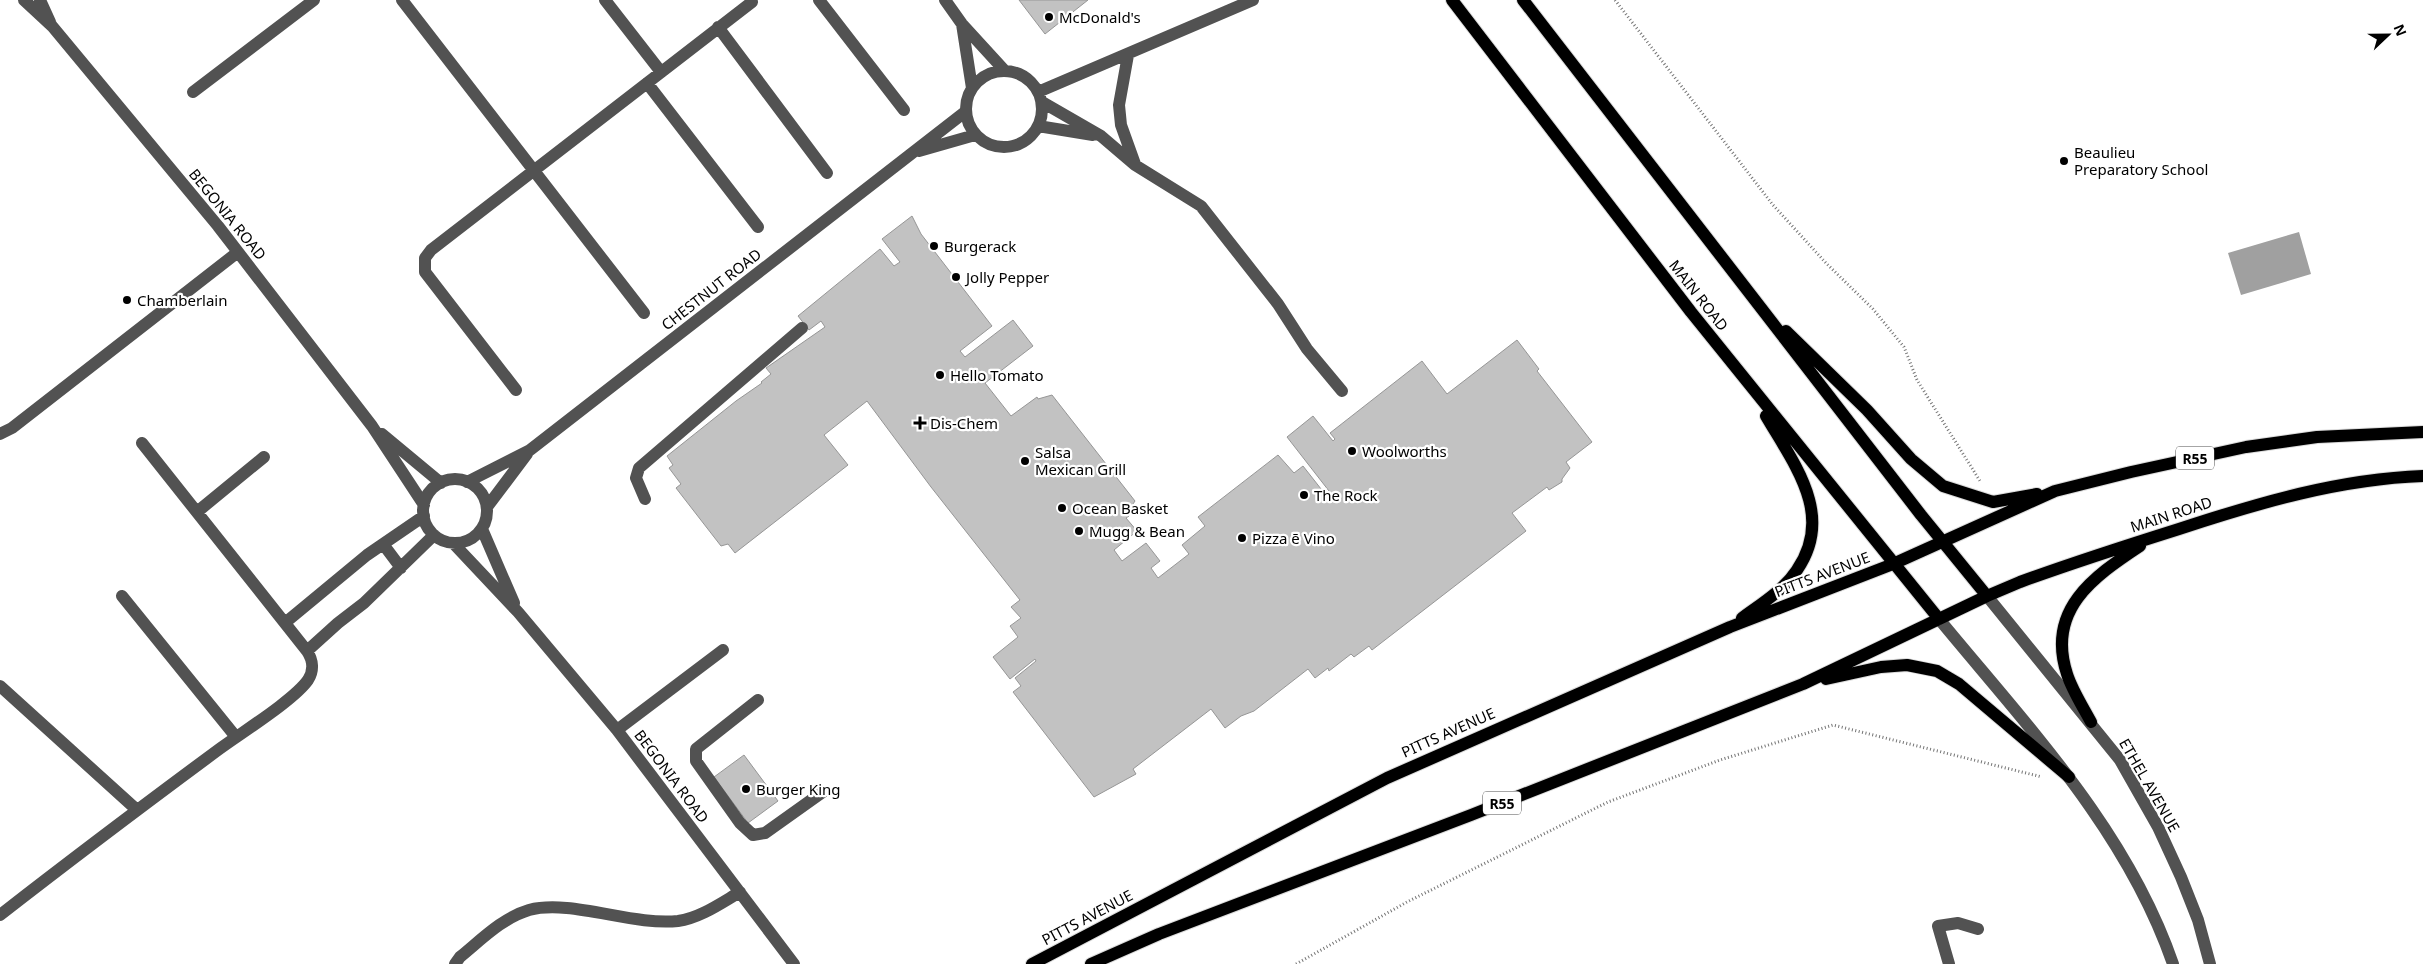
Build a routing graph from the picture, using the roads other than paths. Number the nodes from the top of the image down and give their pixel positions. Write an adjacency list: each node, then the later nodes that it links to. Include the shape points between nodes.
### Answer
1 (24, 0): 15 (street, BEGONIA ROAD)
2 (40, 0): 15 (street, BEGONIA ROAD)
3 (314, 0): 22 (street)
4 (402, 0): 31 (street)
5 (605, 0): 19 (street)
6 (819, 0): 24 (street)
7 (945, 0): 14 (street)
8 (1253, 0): 17 (street)
9 (1444, 0): 13 (street)
10 (1452, 0): 13 (main road, MAIN ROAD)
11 (1523, 0): 35 (main road)
12 (752, 1): 16 (street)
13 (1462, 14): 36 (main road, MAIN ROAD)
14 (962, 24): 18 (street); 21 (street)
15 (52, 26): 34 (street, BEGONIA ROAD)
16 (718, 27): 19 (street); 32 (street)
17 (1128, 55): 23 (street); 30 (street, via 1119,105 1121,125)
18 (1005, 71): 21 (street, via 986,76); 23 (street, via 1029,80)
19 (662, 72): 20 (street)
20 (647, 83): 31 (street); 33 (street)
21 (972, 88): 25 (street, via 966,99)
22 (193, 92)
23 (1040, 97): 26 (street, via 1042,114); 28 (street)
24 (904, 110)
25 (965, 112): 27 (street); 29 (street, CHESTNUT ROAD)
26 (1038, 126): 27 (street, via 1026,140 1009,148 985,143); 28 (street)
27 (975, 135): 29 (street, CHESTNUT ROAD)
28 (1101, 136): 30 (street)
29 (912, 154): 45 (street, CHESTNUT ROAD)
30 (1135, 165): 40 (street, via 1201,206)
31 (534, 170): 37 (street); 39 (street, via 431,250 424,264 425,272)
32 (828, 172)
33 (758, 227)
34 (238, 252): 41 (street, BEGONIA ROAD); 43 (street, via 12,428)
35 (1751, 296): 50 (main road, via 1867,410 1911,459 1943,486 1994,502); 58 (main road)
36 (1691, 312): 61 (main road, MAIN ROAD); 68 (main road, via 1757,400 1804,481 1813,508 1812,534 1797,571 1776,593)
37 (644, 313)
38 (802, 328): 51 (street, via 639,468 636,478)
39 (516, 390)
40 (1342, 391)
41 (372, 426): 49 (street, BEGONIA ROAD); 53 (street, BEGONIA ROAD)
42 (2423, 432): 50 (main road, R55, via 2317,437 2246,447)
43 (0, 434)
44 (142, 443): 54 (street)
45 (530, 450): 48 (street, CHESTNUT ROAD); 52 (street, CHESTNUT ROAD)
46 (264, 458): 54 (street)
47 (2423, 476): 57 (main road, MAIN ROAD / R55, via 2384,477 2302,493)
48 (468, 482): 49 (street, via 450,480); 52 (street, via 483,496)
49 (441, 483): 53 (street, via 433,488)
50 (2054, 491): 58 (main road, R55)
51 (645, 499)
52 (487, 507): 55 (street)
53 (424, 511): 56 (street); 60 (street)
54 (197, 512): 67 (street)
55 (482, 529): 59 (street, via 468,540); 65 (street, BEGONIA ROAD)
56 (434, 535): 59 (street); 62 (street)
57 (2154, 537): 64 (main road, MAIN ROAD / R55, via 2069,564); 74 (main road, via 2089,582 2067,614 2062,646 2065,667)
58 (1942, 541): 61 (main road, R55); 64 (main road)
59 (453, 543): 65 (street, BEGONIA ROAD)
60 (383, 544): 62 (street); 67 (street)
61 (1893, 564): 66 (main road, MAIN ROAD); 68 (main road, PITTS AVENUE / R55)
62 (401, 568): 70 (street)
63 (122, 596): 76 (street)
64 (1987, 596): 66 (main road, MAIN ROAD / R55); 74 (street, ETHEL AVENUE)
65 (518, 612): 75 (street, BEGONIA ROAD)
66 (1939, 619): 71 (main road, R55); 77 (street)
67 (286, 622): 70 (street)
68 (1730, 627): 85 (main road, PITTS AVENUE / R55, via 1387,778)
69 (723, 650): 75 (street)
70 (307, 651): 76 (street, via 312,662 309,679)
71 (1803, 684): 77 (main road, via 1881,667 1907,665 1937,671 1959,684); 86 (main road, R55, via 1159,934)
72 (0, 686): 79 (street)
73 (758, 700): 78 (street, via 696,749 696,761 740,823 753,835 765,833)
74 (2091, 722): 89 (street, ETHEL AVENUE, via 2120,760 2158,827 2198,920)
75 (616, 730): 80 (street, BEGONIA ROAD)
76 (236, 737): 79 (street)
77 (2069, 777): 88 (street, via 2134,879)
78 (824, 791)
79 (137, 810): 81 (street)
80 (740, 892): 83 (street, via 700,915 679,921 654,922 556,908 530,910 505,920); 84 (street, BEGONIA ROAD)
81 (0, 915)
82 (1978, 929): 87 (street, via 1958,923 1938,926)
83 (455, 964)
84 (794, 964)
85 (1032, 964)
86 (1091, 964)
87 (1950, 964)
88 (2173, 964)
89 (2210, 964)

